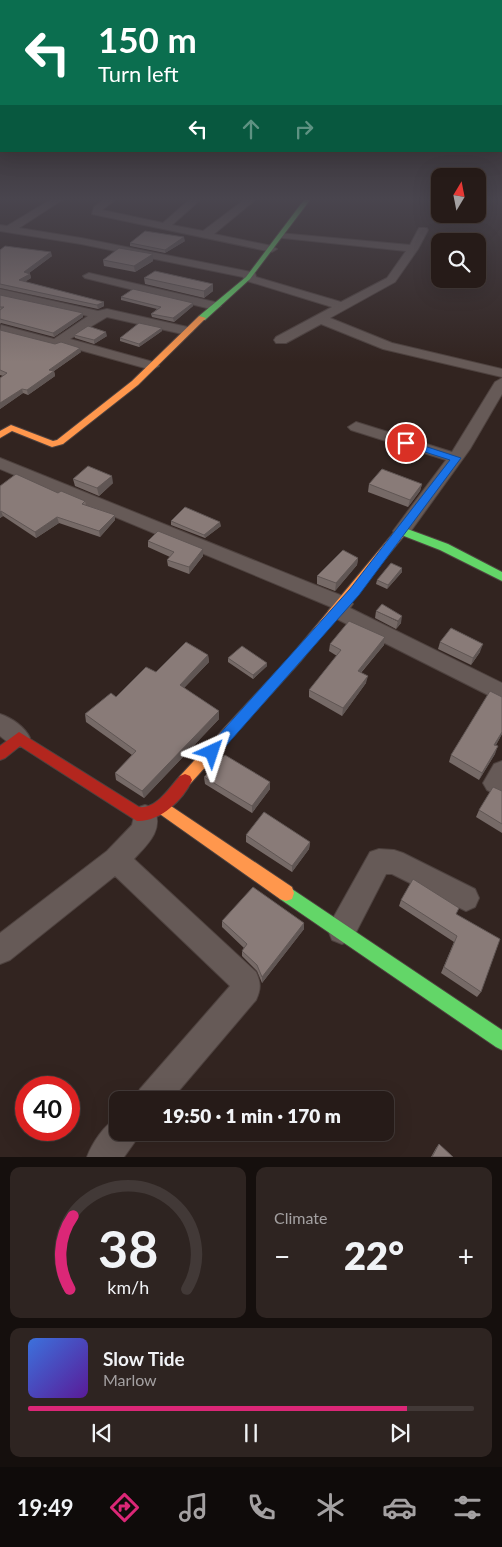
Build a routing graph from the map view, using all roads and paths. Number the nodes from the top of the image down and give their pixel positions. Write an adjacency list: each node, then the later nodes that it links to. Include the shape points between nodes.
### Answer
1 (145, 254): 5 (street)
2 (268, 254): 5 (street)
3 (411, 254): 8 (street, via 390,280)
4 (89, 276): 7 (street)
5 (249, 277): 7 (street); 8 (street)
6 (0, 294): 9 (street)
7 (215, 306): 12 (street)
8 (341, 306): 10 (street)
9 (98, 315): 12 (street, via 107,314); 13 (street)
10 (322, 318): 14 (street); 16 (street, via 378,342)
11 (1, 329): 13 (street, via 52,343)
12 (187, 331): 15 (street)
13 (61, 340): 15 (street)
14 (281, 340)
15 (152, 366): 19 (street, via 58,443 52,444)
16 (502, 373)
17 (502, 382): 20 (street)
18 (356, 427): 20 (street)
19 (4, 428)
20 (456, 458): 22 (street)
21 (0, 463): 24 (street)
22 (402, 532): 23 (street, via 444,547); 24 (street)
23 (502, 577)
24 (341, 608): 25 (street); 29 (street, via 263,697)
25 (502, 693)
26 (0, 723): 27 (street)
27 (18, 738): 28 (street); 29 (street, via 137,814)
28 (0, 754)
29 (154, 812): 30 (street, via 144,830); 32 (street)
30 (116, 860): 33 (street); 35 (street, via 246,982 246,990)
31 (466, 898): 32 (street, via 394,862 379,861)
32 (342, 930): 34 (street)
33 (0, 950)
34 (502, 1041)
35 (159, 1091)
36 (116, 1141): 37 (street)
37 (102, 1157)

